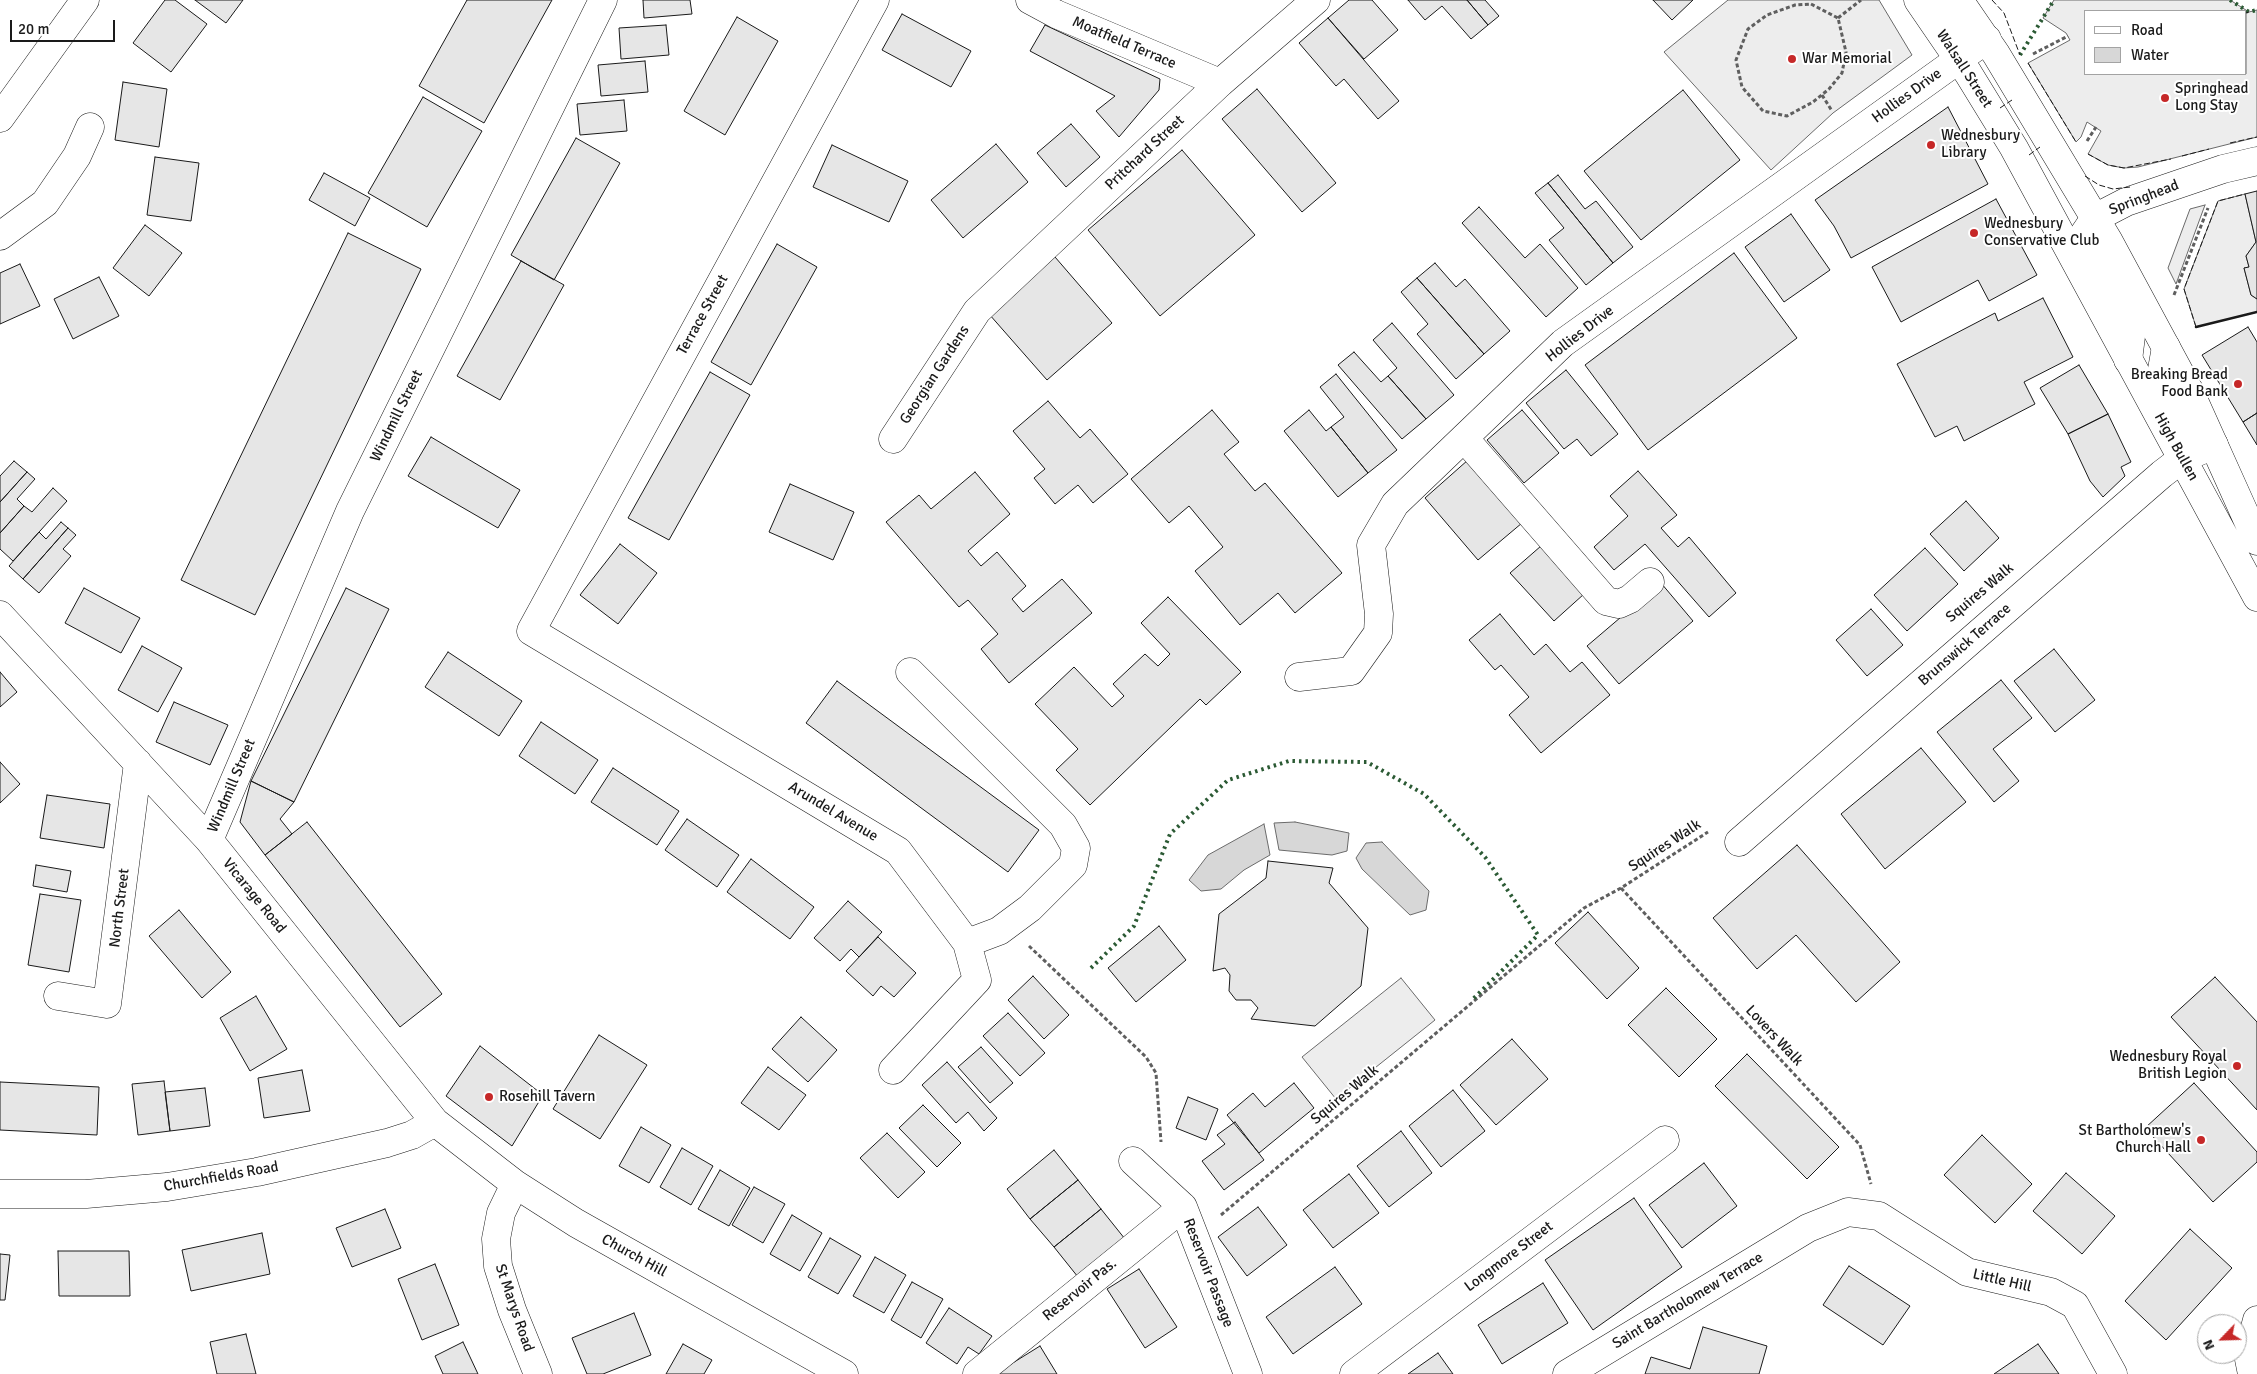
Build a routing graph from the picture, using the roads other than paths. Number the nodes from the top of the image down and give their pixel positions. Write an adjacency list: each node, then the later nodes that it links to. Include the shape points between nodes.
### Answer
1 (85, 0): 12 (main road)
2 (603, 0): 31 (main road, Windmill Street, via 350,511)
3 (875, 0): 27 (main road, Terrace Street)
4 (1030, 0): 9 (main road, Moatfield Terrace)
5 (1316, 0): 11 (main road, Pritchard Street)
6 (1918, 0): 10 (main road, Walsall Street)
7 (1940, 0): 10 (main road)
8 (1959, 0): 10 (main road, Walsall Street)
9 (1060, 7): 11 (main road, Moatfield Terrace)
10 (1973, 49): 15 (main road, Walsall Street); 17 (main road, Walsall Street, via 2011,144); 20 (main road, Hollies Drive, via 1563,343)
11 (1220, 83): 18 (main road, Pritchard Street)
12 (0, 118)
13 (90, 127): 16 (main road, via 77,156 45,203)
14 (2257, 161): 15 (main road, Springhead, via 2223,169 2126,202)
15 (2095, 218): 19 (main road, Springhead, via 2084,234 2132,328); 22 (main road, High Bullen, via 2190,392)
16 (0, 236)
17 (2068, 244): 19 (main road, High Bullen)
18 (977, 310): 21 (main road, Georgian Gardens)
19 (2128, 360): 22 (main road, High Bullen)
20 (1464, 438): 24 (main road, via 1606,601 1619,604); 29 (main road, Hollies Drive, via 1396,504 1371,545 1379,614 1378,633 1351,671)
21 (893, 439)
22 (2197, 452): 23 (main road, High Bullen); 25 (main road, High Bullen); 32 (main road, Brunswick Terrace, via 2152,483)
23 (2257, 541)
24 (1650, 582)
25 (2257, 597)
26 (0, 615): 30 (main road, Vicarage Road)
27 (531, 631): 33 (main road, Arundel Avenue, via 898,852)
28 (910, 672): 33 (main road, via 1063,825 1076,848 1073,864 1030,908 999,931)
29 (1299, 677)
30 (138, 763): 31 (main road, Vicarage Road); 34 (main road, North Street, via 107,1004)
31 (209, 840): 36 (main road, Vicarage Road)
32 (1738, 842)
33 (967, 942): 35 (main road, Arundel Avenue, via 977,980)
34 (58, 996)
35 (893, 1070)
36 (435, 1122): 39 (main road, Church Hill); 40 (main road, Churchfields Road, via 387,1144 258,1172 166,1187 86,1194)
37 (1665, 1140): 48 (main road, Longmore Street)
38 (1133, 1161): 41 (main road, Reservoir Passage)
39 (516, 1184): 44 (main road, St Marys Road, via 501,1213 496,1239 498,1266); 45 (main road, Church Hill, via 576,1224)
40 (0, 1194)
41 (1174, 1198): 46 (main road, Reservoir Pas.); 47 (main road, Reservoir Passage, via 1194,1238)
42 (1808, 1228): 49 (main road, Saint Bartholomew Terrace); 50 (main road, Little Hill, via 1848,1212 1879,1216 1967,1272 2051,1292 2075,1306)
43 (2257, 1320): 51 (main road, via 2248,1354)
44 (538, 1374)
45 (844, 1374)
46 (978, 1374)
47 (1248, 1374)
48 (1354, 1374)
49 (1567, 1374)
50 (2112, 1374)
51 (2252, 1374)

